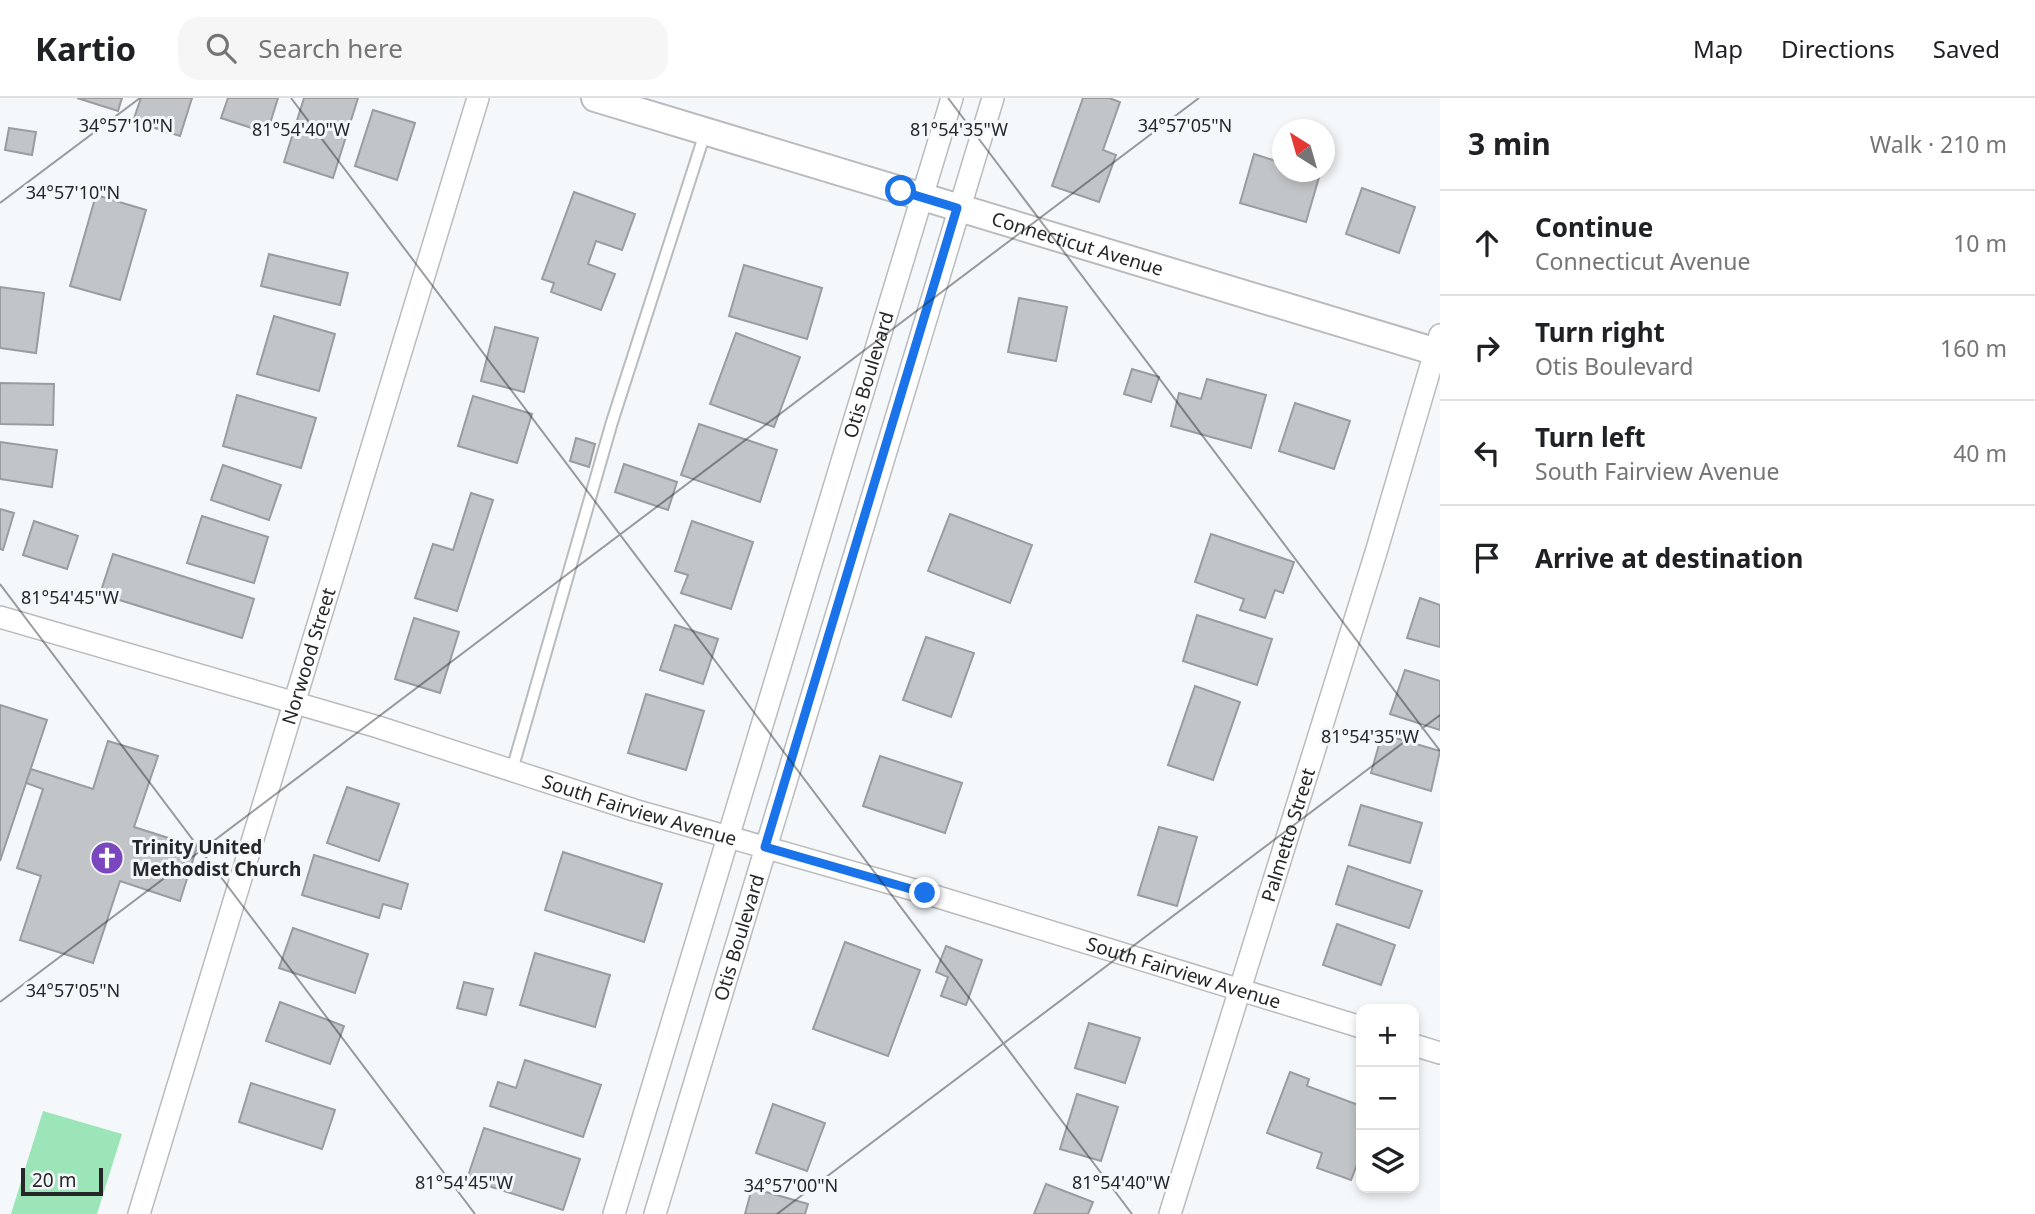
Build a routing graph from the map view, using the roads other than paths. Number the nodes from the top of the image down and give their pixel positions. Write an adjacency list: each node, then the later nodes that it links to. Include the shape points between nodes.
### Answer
1 (478, 98): 10 (street, Norwood Street)
2 (595, 98): 5 (street, Connecticut Avenue)
3 (952, 98): 6 (street, Otis Boulevard)
4 (993, 98): 7 (street, Otis Boulevard)
5 (705, 132): 6 (street, Connecticut Avenue); 11 (lane, via 612,422)
6 (920, 197): 7 (street, Connecticut Avenue); 12 (street, Otis Boulevard)
7 (957, 208): 8 (street, Connecticut Avenue); 13 (street, Otis Boulevard)
8 (1438, 346): 14 (street, Palmetto Street)
9 (0, 617): 10 (street, South Fairview Avenue)
10 (295, 703): 11 (street, South Fairview Avenue); 18 (street, Norwood Street)
11 (512, 770): 12 (street, South Fairview Avenue)
12 (728, 837): 13 (street, South Fairview Avenue); 19 (street, Otis Boulevard)
13 (765, 847): 14 (street, South Fairview Avenue); 20 (street, Otis Boulevard)
14 (1239, 989): 15 (street, South Fairview Avenue); 21 (street, Palmetto Street)
15 (1356, 1025)
16 (1419, 1047): 17 (street)
17 (1440, 1054)
18 (139, 1214)
19 (614, 1214)
20 (654, 1214)
21 (1170, 1214)

